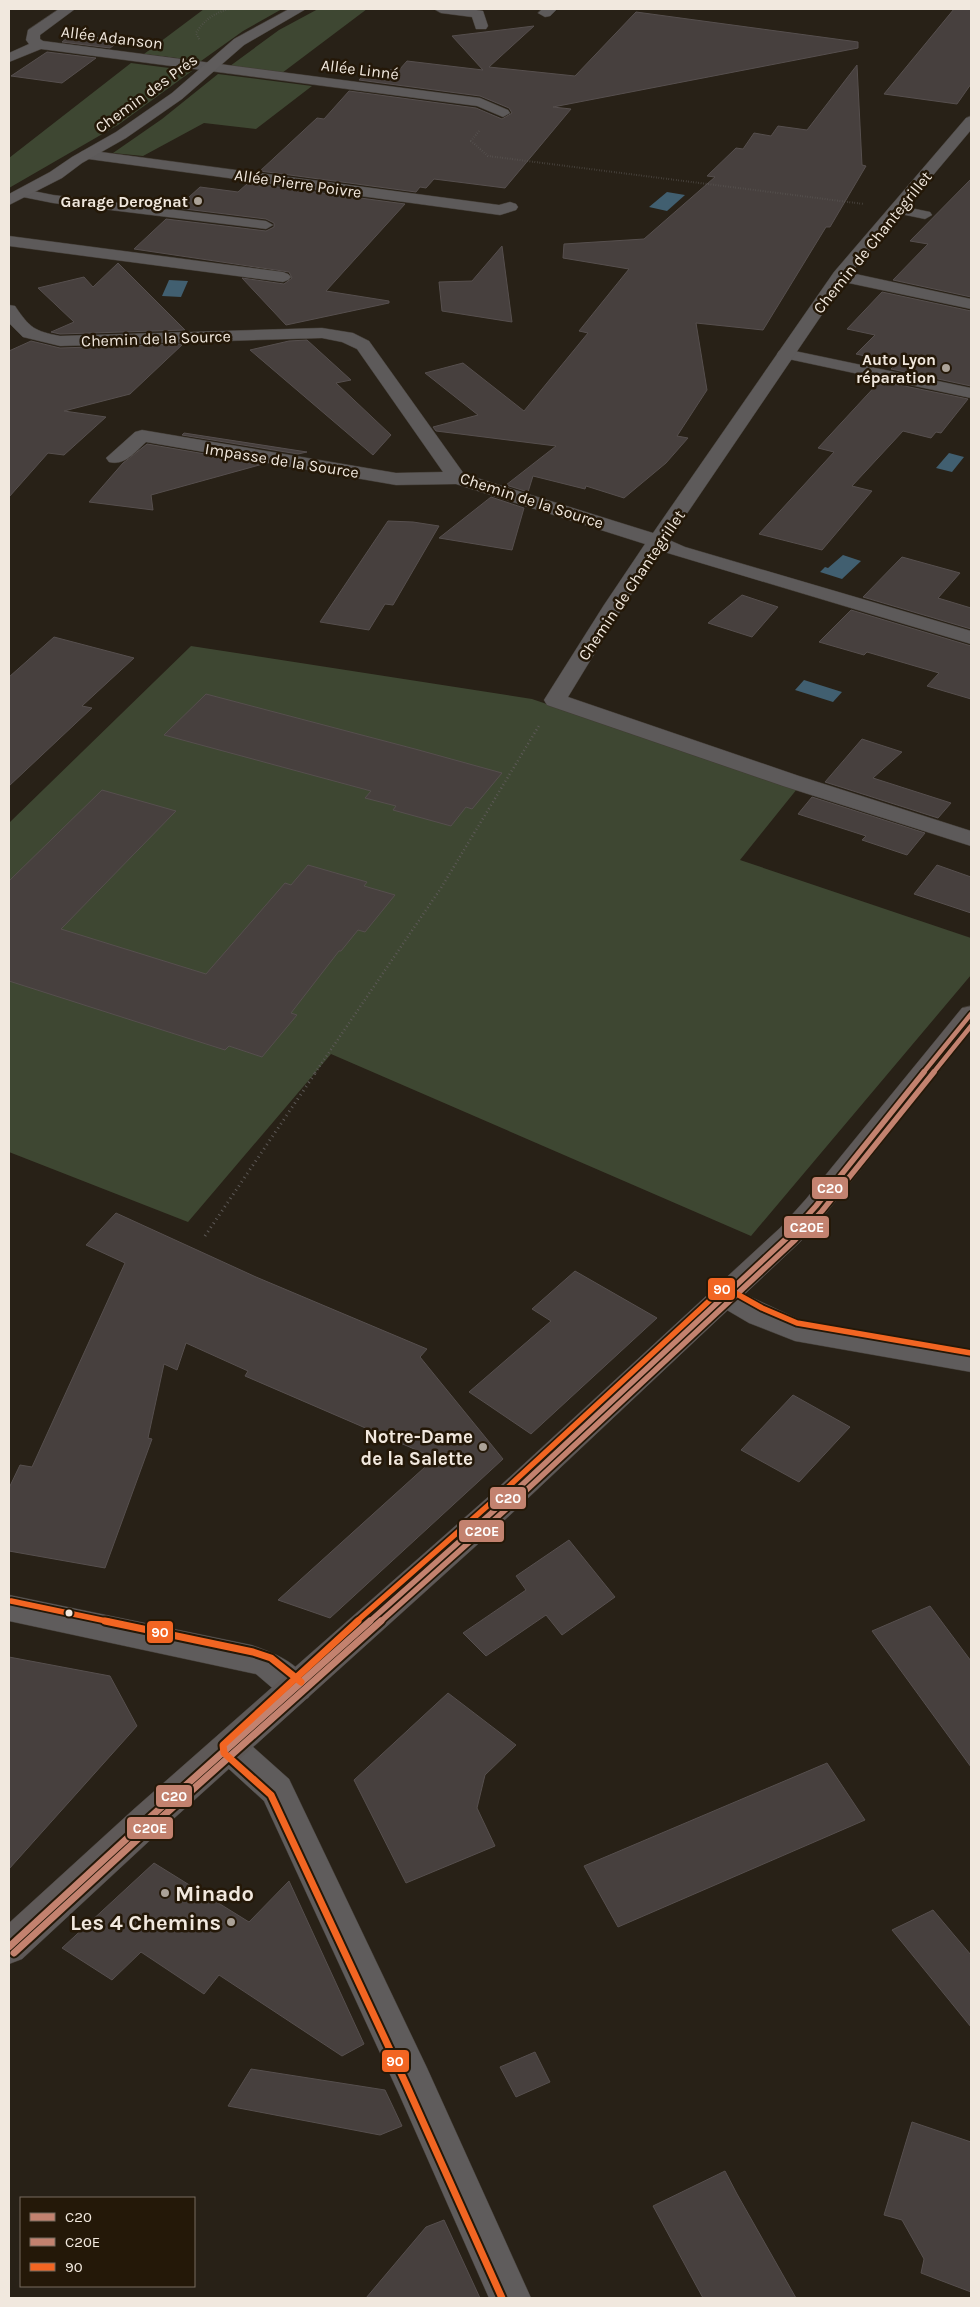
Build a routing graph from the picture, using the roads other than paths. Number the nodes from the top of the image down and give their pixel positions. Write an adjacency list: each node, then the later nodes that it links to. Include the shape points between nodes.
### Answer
1 (68, 9): 5 (street, Allée Adanson, via 33,33 33,40)
2 (299, 9): 7 (street, Chemin des Prés, via 239,42)
3 (441, 9): 4 (street, via 478,14)
4 (481, 26)
5 (39, 46): 6 (street, Allée Adanson); 7 (street, Allée Adanson)
6 (9, 58)
7 (211, 67): 8 (street, Allée Linné, via 480,102); 10 (street, Chemin des Prés, via 129,130)
8 (503, 113)
9 (971, 121): 14 (street, Chemin de Chantegrillet)
10 (86, 155): 11 (street, Chemin des Prés); 13 (street, Allée Pierre Poivre, via 500,210)
11 (23, 193): 12 (street, Chemin des Prés); 16 (lane)
12 (9, 200)
13 (510, 207)
14 (896, 209): 15 (lane); 18 (street, Chemin de Chantegrillet)
15 (925, 215)
16 (266, 225)
17 (9, 241): 19 (lane)
18 (840, 276): 20 (street); 22 (street, Chemin de Chantegrillet)
19 (283, 277)
20 (971, 304)
21 (9, 310): 25 (street, Chemin de la Source, via 21,329 34,336 60,341 322,334 347,337 363,345)
22 (785, 354): 23 (lane); 26 (street, Chemin de Chantegrillet)
23 (971, 393)
24 (116, 458): 25 (street, Impasse de la Source, via 142,436 396,479)
25 (457, 478): 26 (street, Chemin de la Source)
26 (658, 543): 27 (street, Chemin de la Source); 28 (street, Chemin de Chantegrillet, via 614,605 555,700)
27 (971, 638)
28 (971, 839)
29 (971, 1014): 30 (main road, via 800,1225)
30 (725, 1296): 31 (street, via 795,1330); 33 (main road, via 498,1507)
31 (971, 1361)
32 (9, 1608): 33 (street, via 251,1659 266,1664)
33 (296, 1688): 34 (main road)
34 (230, 1748): 35 (main road); 36 (street, via 276,1790 413,2081)
35 (9, 1947)
36 (510, 2298)

